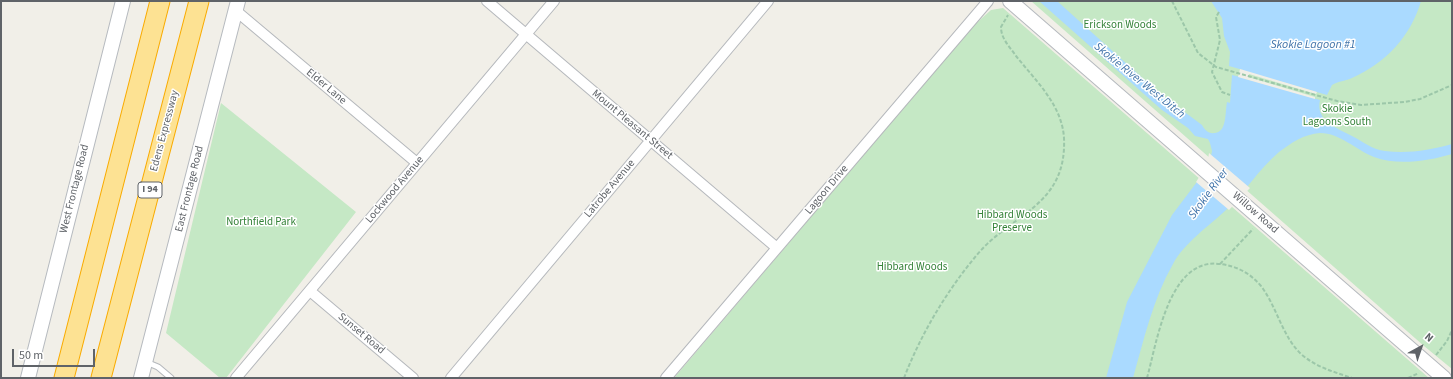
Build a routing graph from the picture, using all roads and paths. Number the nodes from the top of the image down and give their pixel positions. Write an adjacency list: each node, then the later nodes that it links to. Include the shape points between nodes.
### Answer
1 (123, 1): 25 (street, West Frontage Road)
2 (160, 1): 26 (highway)
3 (199, 1): 27 (highway, Edens Expressway / I 94)
4 (486, 1): 12 (street, Mount Pleasant Street)
5 (554, 1): 12 (street, Lockwood Avenue)
6 (768, 1): 16 (street, Latrobe Avenue)
7 (988, 1): 19 (street, Lagoon Drive)
8 (1172, 1): 13 (path, via 1198,53)
9 (237, 6): 17 (street, Elder Lane); 23 (street, East Frontage Road)
10 (1010, 7): 24 (street, Willow Road, via 1192,158); 34 (path, via 1001,27 1002,36 1058,112 1064,138 1059,173 1051,189 1038,205 994,238 972,261 925,332)
11 (1219, 12): 13 (path, via 1216,17 1220,40)
12 (526, 34): 16 (street, Mount Pleasant Street); 17 (street, Lockwood Avenue)
13 (1213, 65): 14 (path, via 1345,104 1383,105 1420,98); 15 (path, via 1212,72 1222,92)
14 (1452, 85)
15 (1230, 95)
16 (651, 141): 19 (street, Mount Pleasant Street); 32 (street, Latrobe Avenue)
17 (417, 163): 21 (street, Lockwood Avenue)
18 (1253, 229): 20 (path)
19 (777, 248): 33 (street, Lagoon Drive)
20 (1220, 264): 35 (path, via 1199,266 1180,281 1165,315); 36 (path, via 1231,265 1248,273 1261,287 1287,335 1300,353 1314,364)
21 (310, 291): 30 (street, Lockwood Avenue); 31 (street, Sunset Road)
22 (1452, 330): 24 (path, via 1447,341)
23 (146, 361): 28 (street, East Frontage Road); 29 (lane)
24 (1428, 364): 37 (path); 38 (street, Willow Road)
25 (28, 378)
26 (64, 378)
27 (101, 378)
28 (141, 378)
29 (171, 378)
30 (236, 378)
31 (413, 378)
32 (451, 378)
33 (666, 378)
34 (904, 378)
35 (1147, 378)
36 (1352, 378)
37 (1408, 378)
38 (1444, 378)

